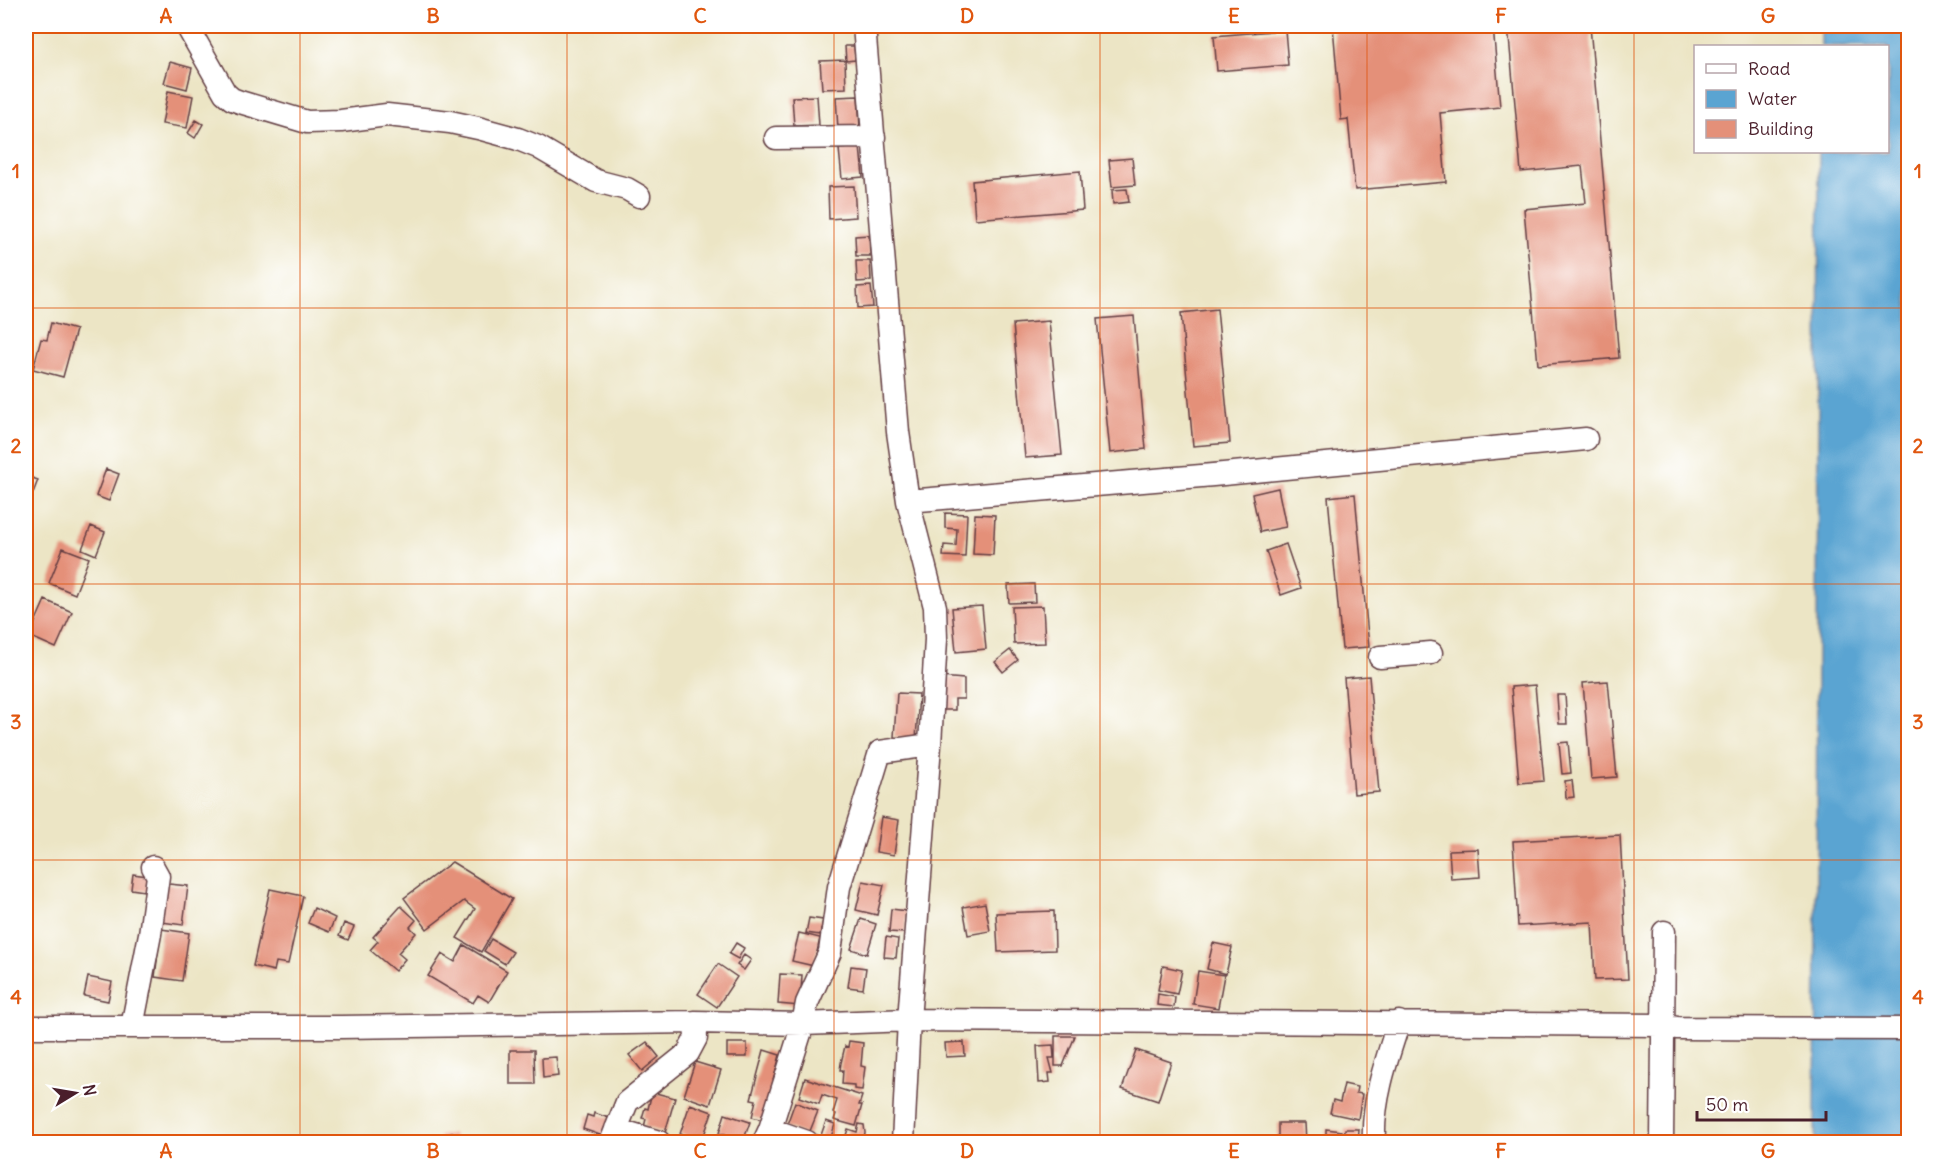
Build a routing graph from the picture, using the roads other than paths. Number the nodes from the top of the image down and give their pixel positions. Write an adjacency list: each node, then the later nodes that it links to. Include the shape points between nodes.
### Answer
1 (187, 26): 5 (street, via 232,99 307,122 387,115 459,124 518,139 596,181)
2 (864, 26): 3 (street)
3 (874, 136): 4 (street); 7 (street, via 898,432)
4 (776, 138)
5 (639, 196)
6 (1586, 439): 7 (street)
7 (908, 501): 10 (street, via 935,607)
8 (1431, 653): 9 (street)
9 (1380, 657)
10 (930, 745): 13 (street); 16 (street, via 880,752 839,887 830,952 807,1003)
11 (153, 867): 19 (street, via 158,876)
12 (1664, 932): 17 (street, via 1664,993)
13 (909, 1020): 15 (street); 16 (street); 25 (street)
14 (695, 1022): 16 (street); 19 (street); 21 (street, via 696,1038 688,1053 627,1102)
15 (1399, 1022): 17 (street); 26 (street, via 1382,1070)
16 (803, 1024): 22 (street)
17 (1669, 1026): 20 (street); 27 (street)
18 (26, 1027): 19 (street)
19 (132, 1027)
20 (1908, 1029)
21 (614, 1136): 23 (street)
22 (767, 1136): 24 (street)
23 (659, 1143)
24 (807, 1143)
25 (903, 1143)
26 (1374, 1143)
27 (1662, 1143)

